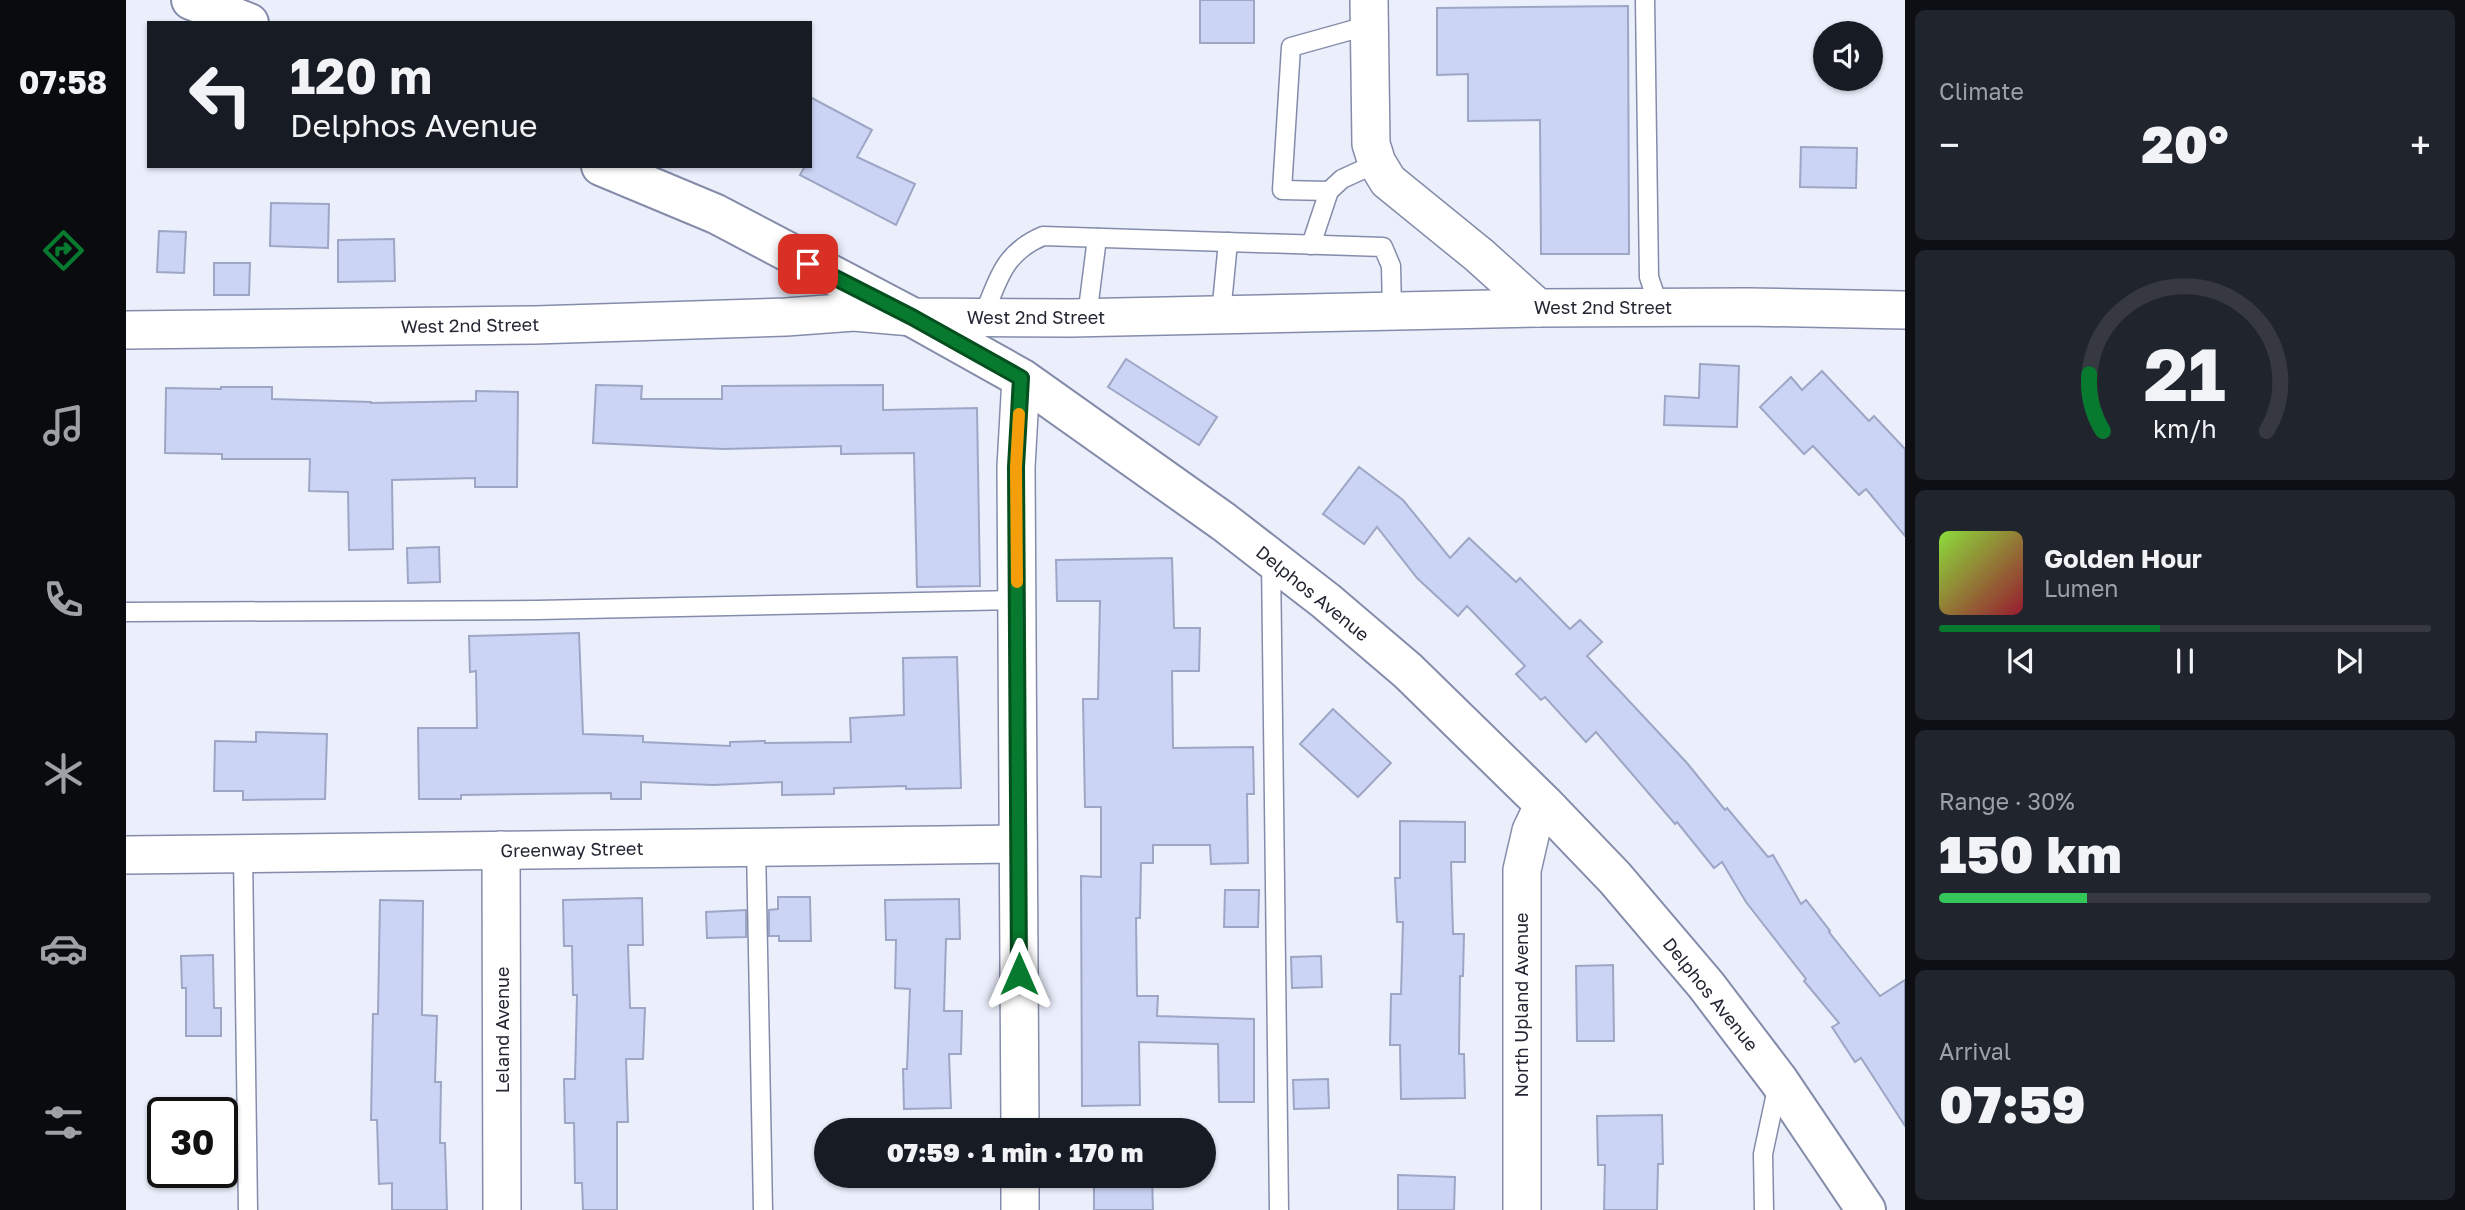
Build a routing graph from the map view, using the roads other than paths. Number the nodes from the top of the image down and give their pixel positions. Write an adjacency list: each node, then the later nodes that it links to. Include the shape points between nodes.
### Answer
1 (191, 0): 4 (street)
2 (1645, 0): 11 (lane, via 1649,277)
3 (1370, 12): 5 (street, via 1371,144); 7 (lane, via 1291,47 1282,190)
4 (244, 21)
5 (1377, 163): 7 (lane, via 1342,178); 12 (street, via 1388,181)
6 (606, 168): 16 (street, Delphos Avenue, via 716,214)
7 (1329, 191): 10 (lane)
8 (1097, 238): 9 (lane); 17 (lane, via 1043,236 1024,244 1002,269); 18 (lane)
9 (1228, 242): 10 (lane); 15 (lane)
10 (1311, 245): 14 (lane, via 1383,247 1391,266)
11 (1658, 307): 12 (street, West 2nd Street); 13 (street, West 2nd Street)
12 (1538, 308): 14 (street, West 2nd Street)
13 (1905, 310)
14 (1392, 311): 15 (street, West 2nd Street)
15 (1221, 314): 18 (street, West 2nd Street)
16 (912, 317): 17 (street, West 2nd Street); 19 (street, West 2nd Street, via 854,312 535,325); 20 (street, Delphos Avenue)
17 (983, 317): 18 (street, West 2nd Street)
18 (1087, 317)
19 (126, 330)
20 (1021, 378): 21 (street, Delphos Avenue); 22 (street)
21 (1271, 559): 24 (street, Delphos Avenue, via 1408,671); 37 (lane)
22 (1017, 600): 23 (lane, via 537,610); 25 (street)
23 (126, 612)
24 (1544, 804): 30 (street, Delphos Avenue, via 1648,916); 38 (street, North Upland Avenue, via 1531,831 1522,870)
25 (1018, 844): 26 (street, Greenway Street); 31 (street)
26 (756, 846): 27 (street, Greenway Street); 35 (lane)
27 (501, 850): 28 (street, Greenway Street); 34 (street, Leland Avenue)
28 (243, 854): 29 (street, Greenway Street); 33 (lane)
29 (126, 855)
30 (1779, 1081): 39 (lane, via 1763,1154); 40 (street, Delphos Avenue)
31 (1020, 1118)
32 (1020, 1188): 36 (street)
33 (248, 1210)
34 (502, 1210)
35 (763, 1210)
36 (1020, 1210)
37 (1279, 1210)
38 (1522, 1210)
39 (1764, 1210)
40 (1866, 1210)

